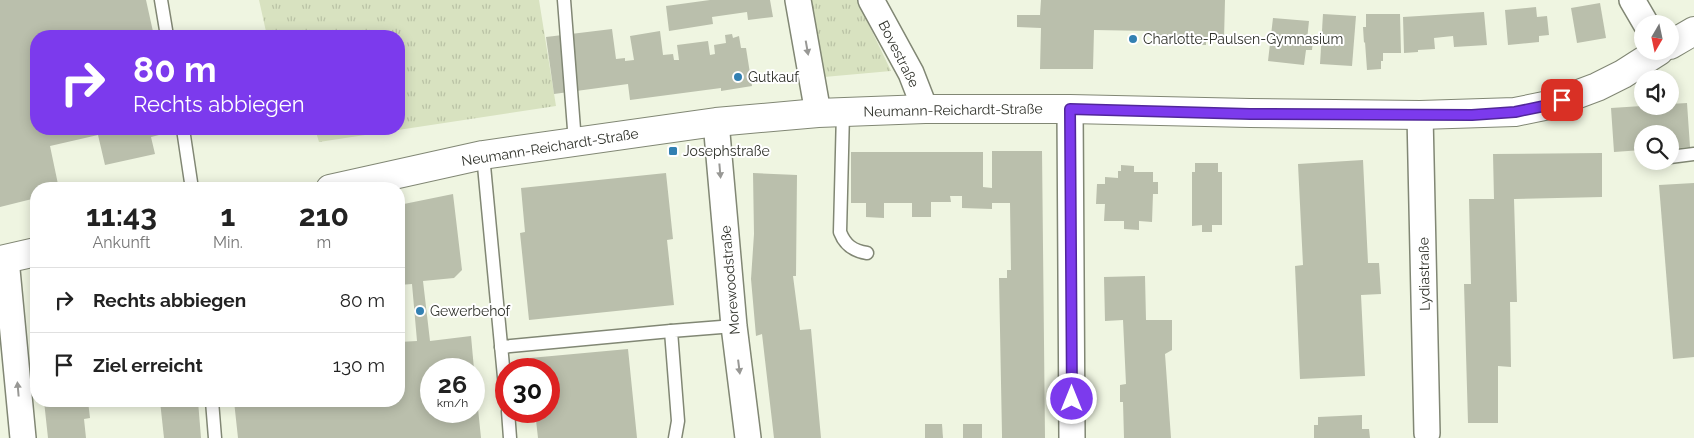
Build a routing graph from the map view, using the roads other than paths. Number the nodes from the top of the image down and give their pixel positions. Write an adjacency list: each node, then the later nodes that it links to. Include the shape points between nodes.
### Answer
1 (161, 0): 7 (lane)
2 (564, 0): 15 (lane)
3 (798, 0): 11 (street, one-way to 11)
4 (871, 0): 9 (street, Bovestraße, via 911,73)
5 (1632, 0): 6 (street)
6 (1641, 15)
7 (166, 30)
8 (1647, 60): 12 (street, Neumann-Reichardt-Straße, via 1597,87 1549,105 1496,114)
9 (925, 109): 10 (street, Neumann-Reichardt-Straße); 11 (street, Neumann-Reichardt-Straße)
10 (1070, 109): 12 (street, Neumann-Reichardt-Straße); 36 (street)
11 (830, 112): 13 (street, Neumann-Reichardt-Straße); 22 (lane, via 840,232 854,250)
12 (1420, 115): 30 (street, Lydiastraße)
13 (716, 122): 15 (street, Neumann-Reichardt-Straße); 24 (street, Morewoodstraße, one-way to 24)
14 (184, 135): 19 (lane)
15 (575, 142): 17 (street, Neumann-Reichardt-Straße)
16 (1694, 154): 18 (lane)
17 (483, 155): 20 (street, Neumann-Reichardt-Straße); 26 (lane)
18 (1679, 156)
19 (191, 182)
20 (362, 182)
21 (30, 253): 23 (street)
22 (866, 253)
23 (3, 259): 31 (street, one-way to 23)
24 (734, 326): 25 (lane); 35 (street, Morewoodstraße, one-way to 35)
25 (671, 331): 26 (lane); 34 (lane, via 678,421)
26 (501, 347): 27 (lane)
27 (502, 358)
28 (212, 407): 32 (lane)
29 (509, 423): 33 (lane)
30 (1427, 434)
31 (23, 438)
32 (215, 438)
33 (510, 438)
34 (675, 438)
35 (748, 438)
36 (1072, 438)

